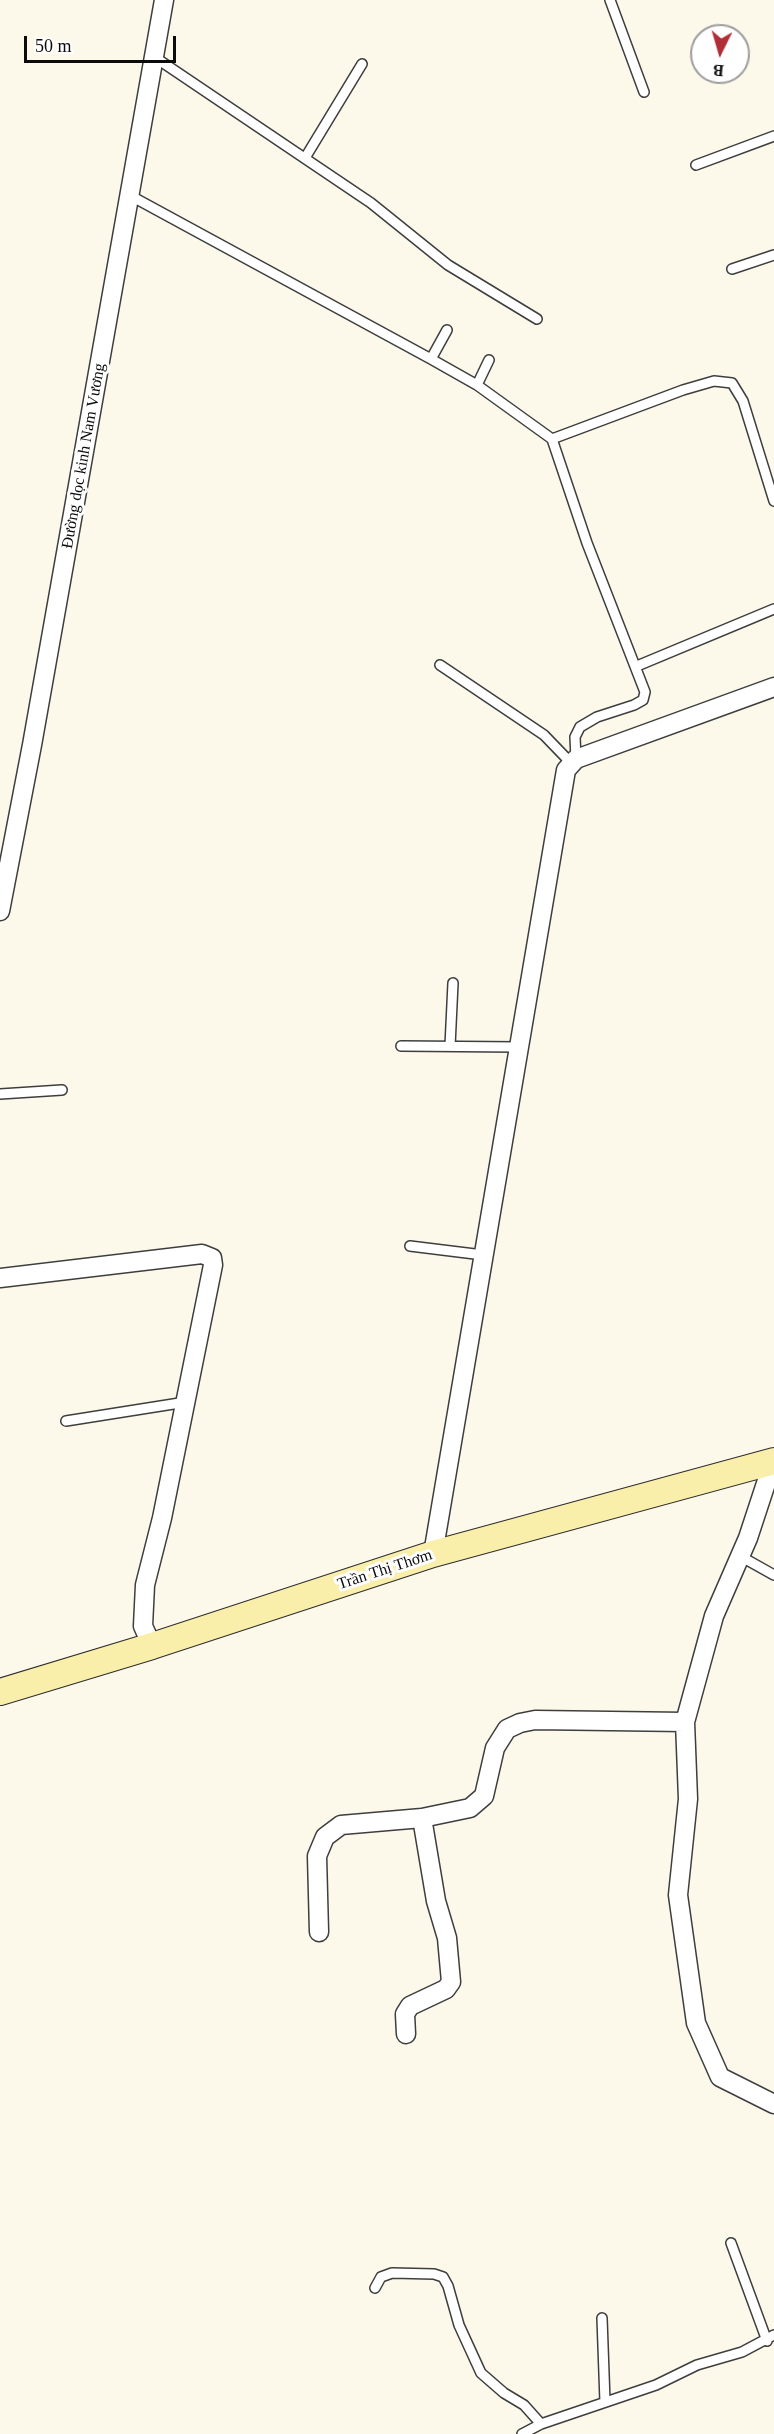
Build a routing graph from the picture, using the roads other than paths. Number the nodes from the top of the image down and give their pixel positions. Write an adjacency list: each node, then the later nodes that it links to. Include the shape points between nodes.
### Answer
1 (164, 0): 3 (street, Đường dọc kinh Nam Vương)
2 (610, 0): 5 (lane)
3 (153, 56): 7 (lane); 9 (street, Đường dọc kinh Nam Vương)
4 (362, 64): 7 (lane)
5 (644, 92)
6 (774, 136): 8 (lane)
7 (305, 158): 12 (lane, via 371,203 448,265)
8 (696, 165)
9 (130, 196): 14 (lane); 24 (street, Đường dọc kinh Nam Vương)
10 (774, 255): 11 (lane)
11 (732, 269)
12 (537, 319)
13 (447, 330): 14 (lane)
14 (431, 359): 16 (lane)
15 (489, 360): 16 (lane)
16 (477, 385): 17 (lane)
17 (552, 438): 18 (lane, via 683,390 714,381 732,383 743,400); 21 (lane, via 587,543)
18 (774, 501)
19 (774, 609): 21 (lane)
20 (440, 665): 23 (lane, via 544,735)
21 (637, 666): 23 (lane, via 645,692 643,700 580,727 575,737)
22 (774, 687): 23 (street)
23 (574, 761): 28 (street, via 566,770 560,796)
24 (0, 911)
25 (453, 983): 27 (lane)
26 (401, 1046): 27 (lane)
27 (450, 1046): 28 (lane)
28 (518, 1047): 32 (street)
29 (62, 1090): 30 (lane)
30 (0, 1094)
31 (410, 1246): 32 (lane)
32 (483, 1255): 37 (street)
33 (0, 1278): 34 (street, via 99,1264 209,1255 213,1265)
34 (186, 1402): 35 (lane); 40 (street, via 145,1585 143,1626)
35 (66, 1421)
36 (774, 1462): 37 (street, Trần Thị Thơm); 38 (street)
37 (433, 1554): 40 (street, Trần Thị Thơm)
38 (740, 1556): 39 (lane); 42 (street, via 714,1616)
39 (774, 1575)
40 (152, 1646): 41 (street, Trần Thị Thơm)
41 (0, 1692)
42 (685, 1722): 43 (street, via 520,1723 507,1730 495,1748 484,1796 470,1808); 46 (street, via 688,1799 678,1895 696,2023 720,2077)
43 (422, 1818): 44 (street, via 341,1825 325,1837 317,1856); 45 (street, via 436,1901 447,1938 451,1982 446,1989 410,2006 405,2014)
44 (319, 1932)
45 (406, 2034)
46 (774, 2104)
47 (731, 2243): 50 (lane)
48 (375, 2288): 52 (lane, via 381,2277 392,2273 443,2277 481,2373 524,2405)
49 (602, 2318): 51 (lane)
50 (770, 2338): 51 (lane)
51 (605, 2402): 52 (lane)
52 (541, 2424): 53 (lane)
53 (522, 2434)

